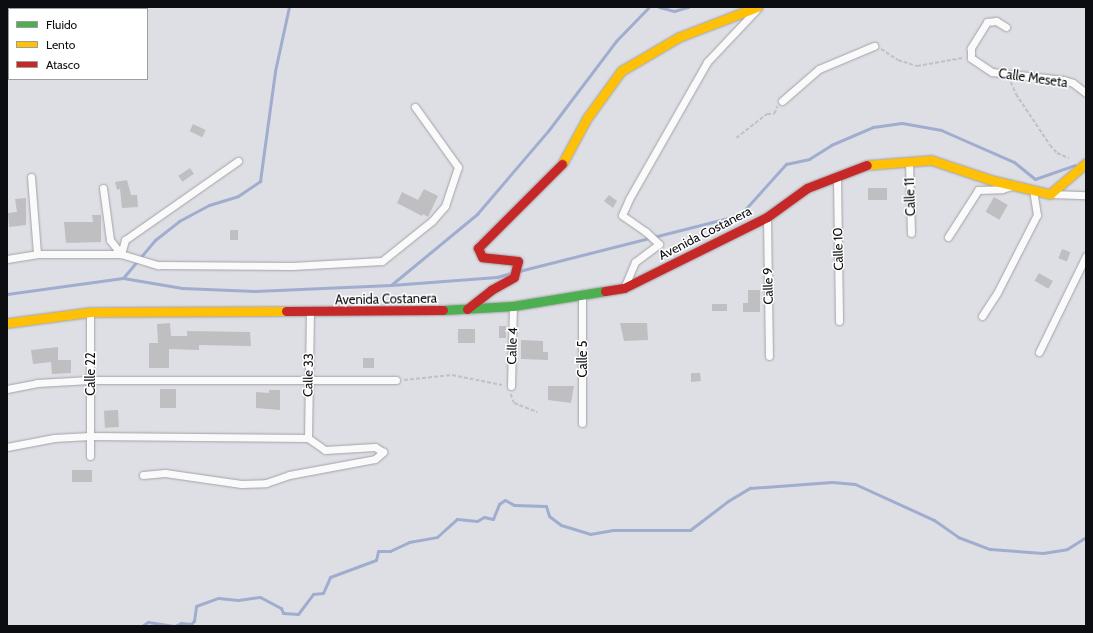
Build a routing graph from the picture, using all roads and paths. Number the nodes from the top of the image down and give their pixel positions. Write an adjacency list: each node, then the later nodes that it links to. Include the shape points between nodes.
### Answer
1 (758, 7): 28 (street, via 707,62 629,199 622,215 659,244 635,262); 31 (street, via 679,37 621,71 587,118 565,161 478,248 482,257 518,261 514,277 491,290)
2 (1006, 27): 4 (street, via 996,22 987,22 971,48)
3 (874, 46): 4 (path, via 898,60 917,66); 7 (street, via 819,69)
4 (970, 55): 5 (street, Calle Meseta, via 986,69)
5 (1007, 75): 6 (street, Calle Meseta, via 1064,80); 10 (path, via 1016,94 1050,145 1057,153)
6 (1086, 93)
7 (782, 101): 9 (path, via 774,114 767,114)
8 (414, 107): 25 (street, via 458,168 445,206 432,222 382,261 292,266 158,265)
9 (736, 138)
10 (1069, 158)
11 (238, 161): 25 (street, via 125,240)
12 (909, 162): 15 (street, Avenida Costanera, via 869,164); 16 (street, Avenida Costanera, via 931,160 946,163); 22 (street, Calle 11)
13 (1086, 163): 19 (street)
14 (31, 177): 24 (street)
15 (837, 177): 21 (street, Avenida Costanera, via 807,188); 35 (street, Calle 10)
16 (1012, 186): 18 (street, Avenida Costanera); 23 (street, via 978,190)
17 (103, 188): 25 (street, via 110,240)
18 (1033, 190): 19 (street, Avenida Costanera); 34 (street, via 1037,215 997,293)
19 (1050, 194): 20 (street)
20 (1086, 195)
21 (767, 217): 28 (street, Avenida Costanera); 38 (street, Calle 9)
22 (911, 233)
23 (948, 238)
24 (37, 254): 25 (street); 27 (street)
25 (121, 254)
26 (1086, 256): 37 (street)
27 (7, 259)
28 (624, 288): 29 (street, Avenida Costanera)
29 (582, 296): 30 (street, Avenida Costanera); 45 (street, Calle 5)
30 (513, 306): 31 (street, Avenida Costanera); 42 (street, Calle 4)
31 (467, 310): 33 (street, Avenida Costanera)
32 (90, 312): 33 (street, Avenida Costanera, via 140,310); 36 (street, Avenida Costanera); 40 (street, Calle 22)
33 (310, 313): 39 (street, Calle 33)
34 (982, 316)
35 (839, 321)
36 (7, 323)
37 (1039, 352)
38 (769, 356)
39 (308, 379): 40 (street); 41 (street); 47 (street, Calle 33)
40 (90, 380): 43 (street, via 37,382); 46 (street, Calle 22)
41 (396, 380): 42 (path, via 452,375)
42 (511, 386): 44 (path, via 514,403)
43 (7, 389)
44 (537, 412)
45 (582, 423)
46 (90, 436): 47 (street); 48 (street, via 54,438); 49 (street, Calle 22)
47 (308, 438): 50 (street, via 325,450 375,447 383,452 375,459 305,472 266,483 241,484 165,473)
48 (7, 447)
49 (90, 456)
50 (143, 475)

